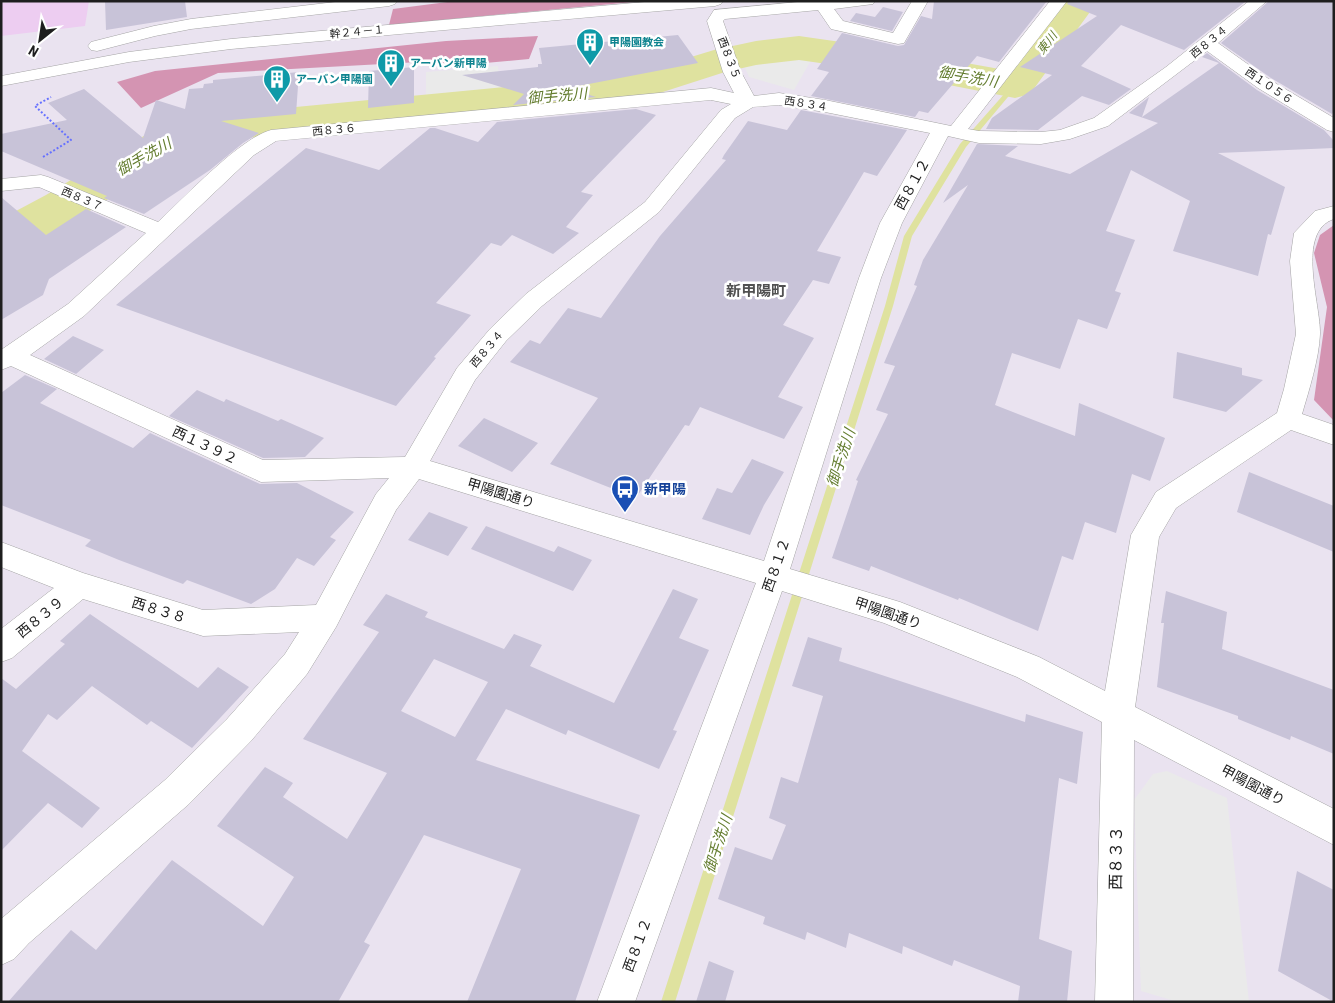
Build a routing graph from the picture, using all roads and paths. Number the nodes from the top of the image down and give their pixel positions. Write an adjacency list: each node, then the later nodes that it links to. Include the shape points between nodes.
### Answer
1 (389, 1): 9 (street, via 194,16 107,44)
2 (867, 1): 6 (street, 幹２４－１)
3 (920, 1): 6 (street, via 898,39 837,25)
4 (1059, 1): 14 (street, 西８１２)
5 (1259, 1): 8 (street, 西８３４)
6 (823, 6): 7 (street, 幹２４－１)
7 (717, 8): 10 (street, 幹２４－１, via 231,44 130,57); 12 (street, 西８３５, via 715,21 728,60)
8 (1207, 43): 13 (street, 西１０５６, via 1264,84); 14 (street, 西８３４, via 1101,122 1063,135 1041,138)
9 (1, 65)
10 (1, 81)
11 (56, 94): 15 (path, via 35,106 71,140)
12 (748, 102): 14 (street, 西８３４, via 779,99); 18 (street, 西８３６, via 711,94 271,136 247,151); 22 (street, 西８３４, via 728,114 652,207 534,300 498,335 466,374)
13 (1334, 126)
14 (951, 133): 24 (street, 西８１２, via 890,223)
15 (40, 158)
16 (1, 185): 18 (street, 西８３７, via 41,182)
17 (1334, 212): 20 (street, via 1322,216 1305,233 1301,261 1308,334)
18 (161, 231): 19 (street, 西８３６, via 76,310)
19 (6, 358): 22 (street, 西１３９２, via 261,471)
20 (1288, 419): 21 (street); 28 (street, 西８３３, via 1166,500 1145,535)
21 (1334, 435)
22 (413, 467): 24 (street, 甲陽園通り); 26 (street, 西８３４, via 386,502)
23 (1, 554): 25 (street, 西８３８)
24 (773, 577): 28 (street, 甲陽園通り, via 889,611 1028,667); 31 (street, 西８１２)
25 (79, 585): 26 (street, 西８３８, via 203,623); 27 (street, 西８３９)
26 (325, 618): 30 (street, 西８３４, via 296,664 239,730 178,792)
27 (1, 648)
28 (1118, 713): 29 (street, 甲陽園通り); 32 (street, 西８３３)
29 (1334, 828)
30 (1, 946)
31 (616, 1002)
32 (1114, 1002)

